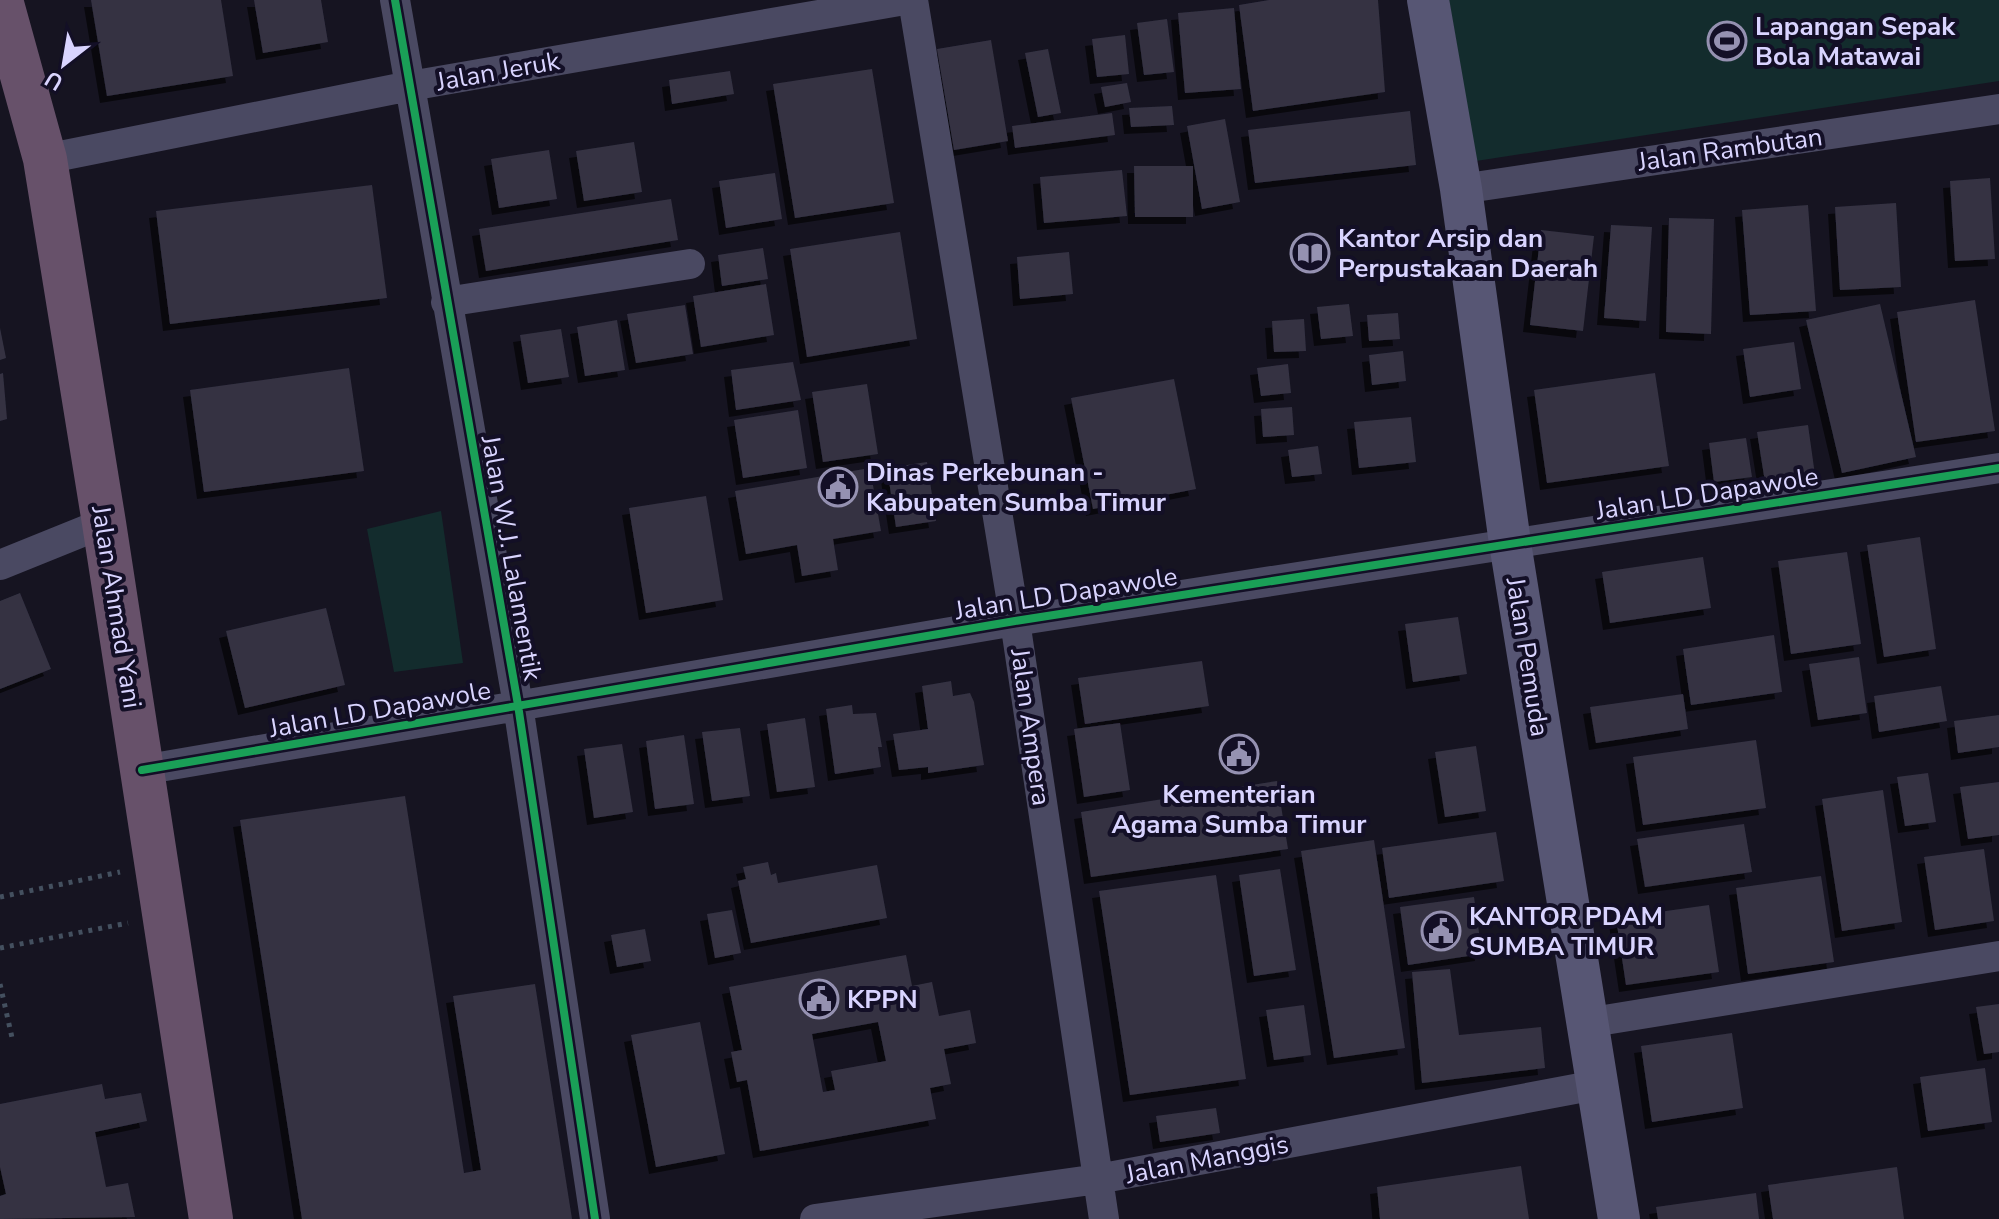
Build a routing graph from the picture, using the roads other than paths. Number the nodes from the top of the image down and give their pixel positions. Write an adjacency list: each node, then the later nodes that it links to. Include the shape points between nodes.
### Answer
1 (1, 0): 8 (highway, Jalan Ahmad Yani)
2 (395, 0): 6 (street, Jalan W.J. Lalamentik)
3 (905, 0): 6 (street, Jalan Jeruk)
4 (913, 0): 16 (street, Jalan Ampera)
5 (1428, 0): 9 (street, Jalan Pemuda)
6 (410, 86): 8 (street, Jalan Jeruk); 11 (street, Jalan W.J. Lalamentik)
7 (1999, 109): 9 (street, Jalan Rambutan)
8 (45, 159): 13 (highway, Jalan Ahmad Yani)
9 (1461, 189): 14 (street, Jalan Pemuda)
10 (690, 264): 11 (street)
11 (446, 302): 17 (street, Jalan W.J. Lalamentik)
12 (1999, 468): 14 (street, Jalan LD Dapawole)
13 (104, 523): 15 (street); 18 (highway, Jalan Ahmad Yani)
14 (1510, 543): 16 (street, Jalan LD Dapawole); 20 (street, Jalan Pemuda)
15 (0, 565)
16 (1015, 621): 17 (street, Jalan LD Dapawole); 22 (street, Jalan Ampera)
17 (518, 705): 18 (street, Jalan LD Dapawole); 24 (street, Jalan W.J. Lalamentik)
18 (142, 770): 23 (highway, Jalan Ahmad Yani)
19 (1999, 956): 20 (street)
20 (1586, 1023): 21 (street, Jalan Pemuda)
21 (1596, 1085): 22 (street, Jalan Manggis); 27 (street, Jalan Pemuda)
22 (1098, 1179): 25 (street, Jalan Manggis); 26 (street, Jalan Ampera)
23 (211, 1219)
24 (595, 1219)
25 (815, 1219)
26 (1104, 1219)
27 (1619, 1219)

